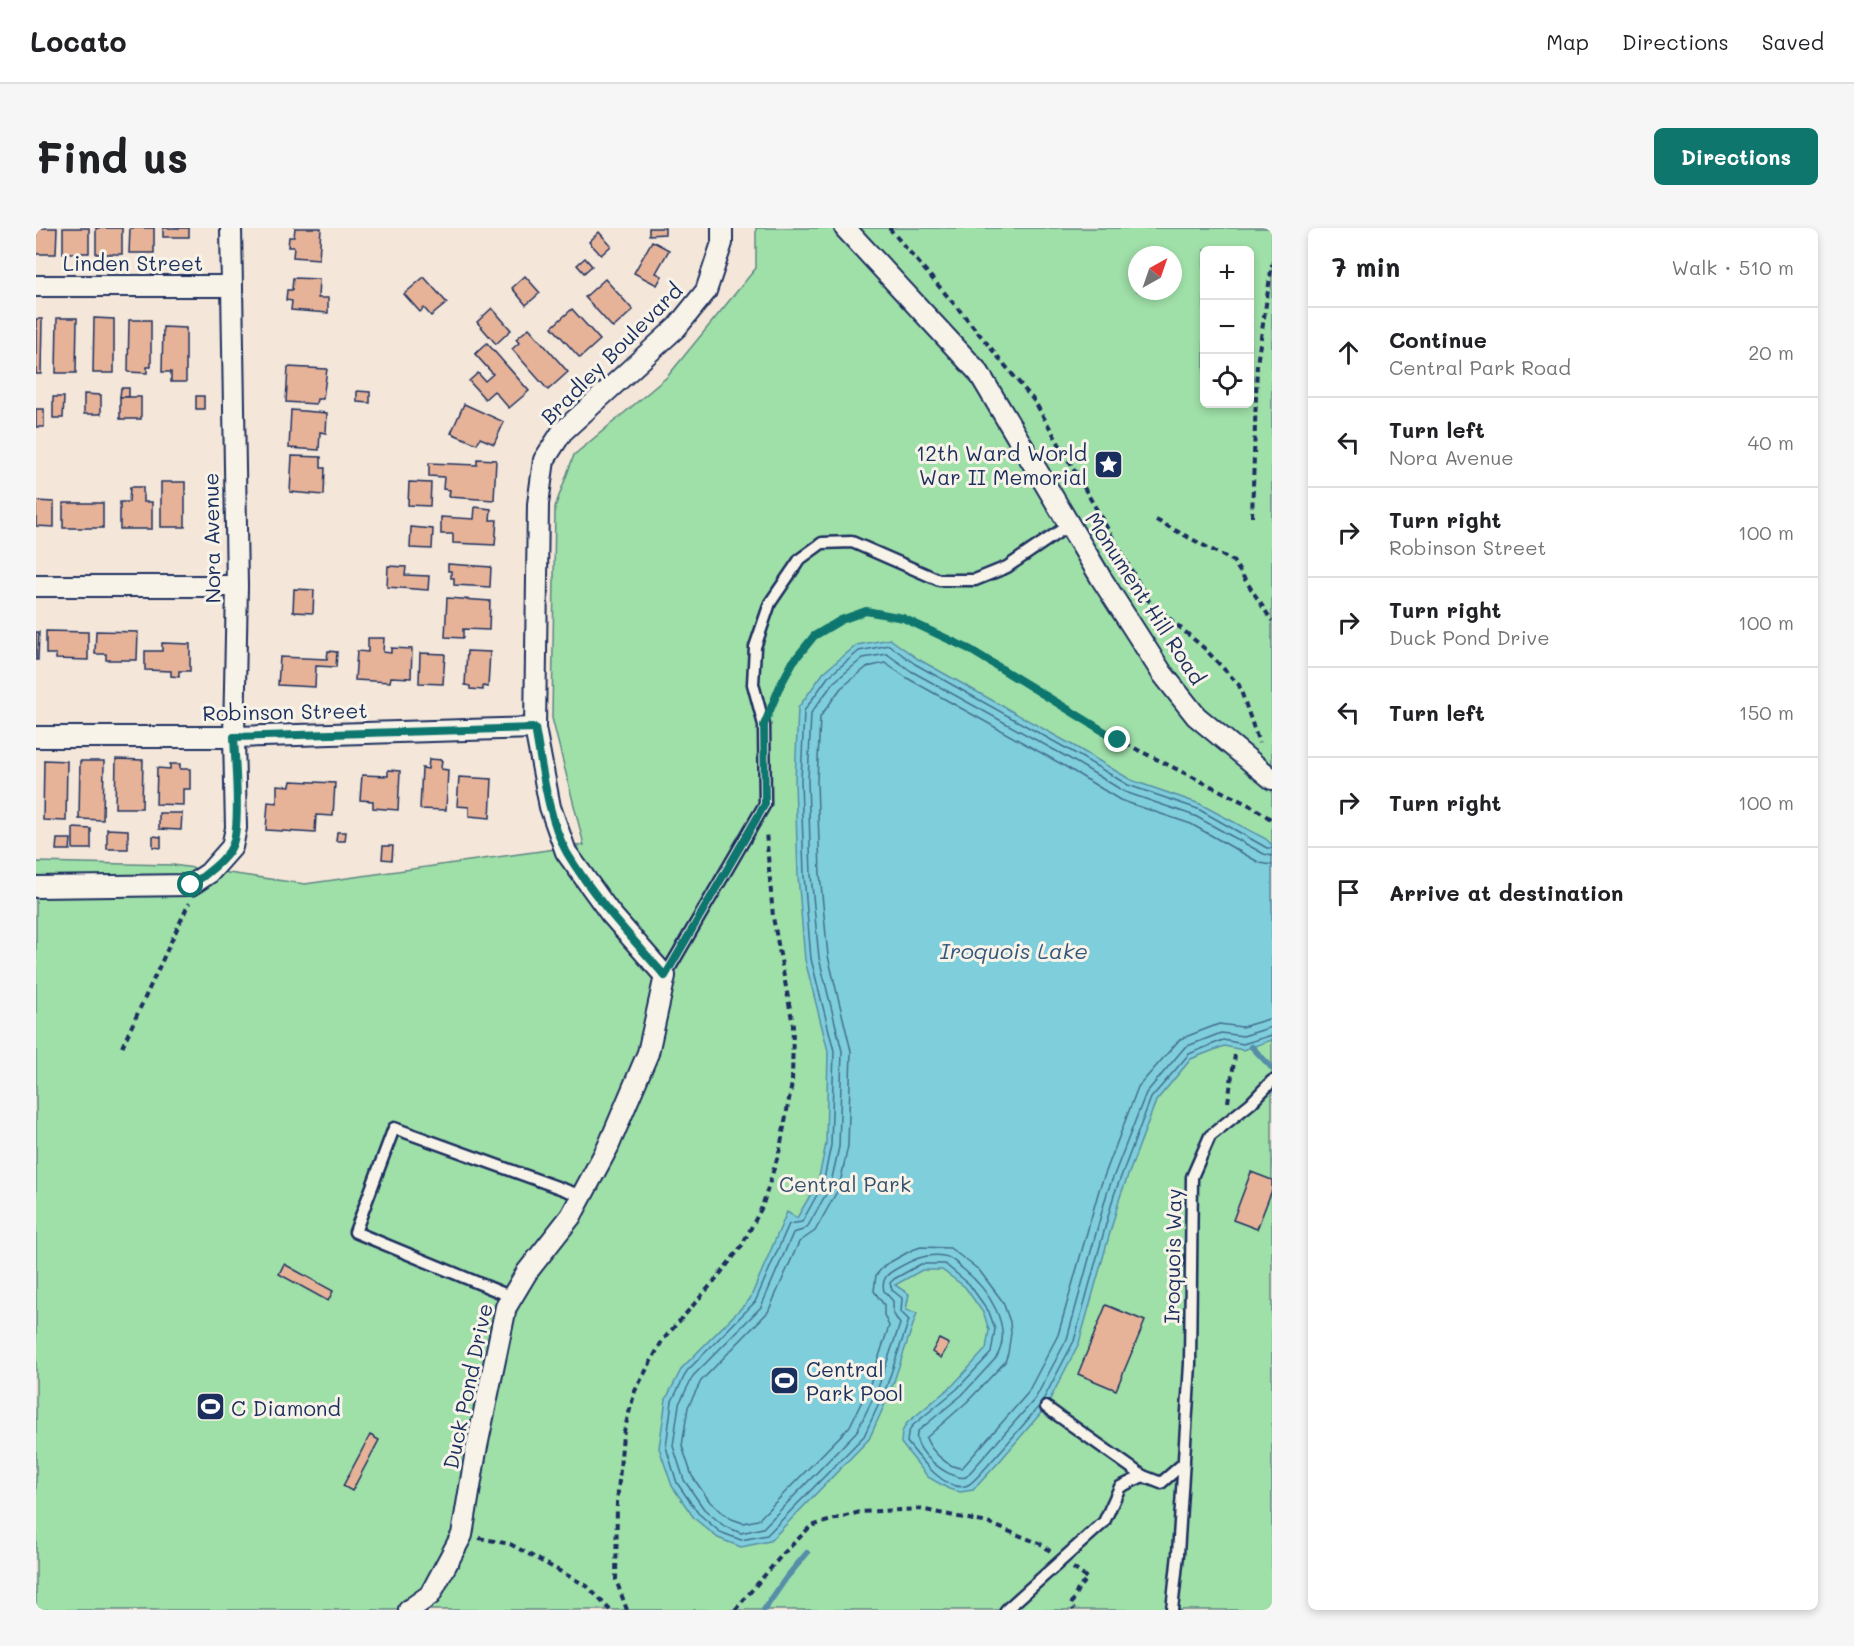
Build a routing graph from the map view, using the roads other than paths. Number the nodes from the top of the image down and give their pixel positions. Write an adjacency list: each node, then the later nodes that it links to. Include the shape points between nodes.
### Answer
1 (231, 228): 5 (street, Nora Avenue)
2 (722, 228): 9 (street, Bradley Boulevard, via 722,243 706,291 677,327 562,432 544,460 538,504)
3 (845, 228): 6 (street, Monument Hill Road, via 979,373)
4 (36, 286): 5 (street, Linden Street)
5 (231, 286): 8 (street, Nora Avenue)
6 (1069, 525): 12 (street, Monument Hill Road, via 1162,673 1196,716); 14 (lane, via 1006,567 975,580 939,580 852,542 822,543 800,559 770,603 754,647 753,684 764,725 765,804)
7 (36, 586): 8 (street)
8 (237, 586): 11 (street, Nora Avenue)
9 (535, 728): 11 (street, Robinson Street); 14 (street, via 550,807 566,852 610,913)
10 (36, 737): 11 (street, Robinson Street)
11 (234, 737): 13 (street, Nora Avenue, via 236,828 232,847 208,873 191,885)
12 (1272, 779)
13 (36, 887)
14 (665, 976): 16 (street, Duck Pond Drive, via 648,1053 608,1147)
15 (1272, 1081): 19 (lane, Iroquois Way, via 1210,1136 1192,1177 1190,1364)
16 (582, 1196): 17 (street, Duck Pond Drive); 17 (lane, via 394,1128 355,1232)
17 (512, 1297): 21 (street, Duck Pond Drive, via 506,1307 462,1535 430,1595)
18 (1046, 1407): 20 (lane)
19 (1184, 1463): 20 (lane, via 1161,1483); 23 (lane, Iroquois Way)
20 (1143, 1476): 22 (lane, via 1120,1487 1104,1522)
21 (410, 1610)
22 (1006, 1610)
23 (1172, 1610)

